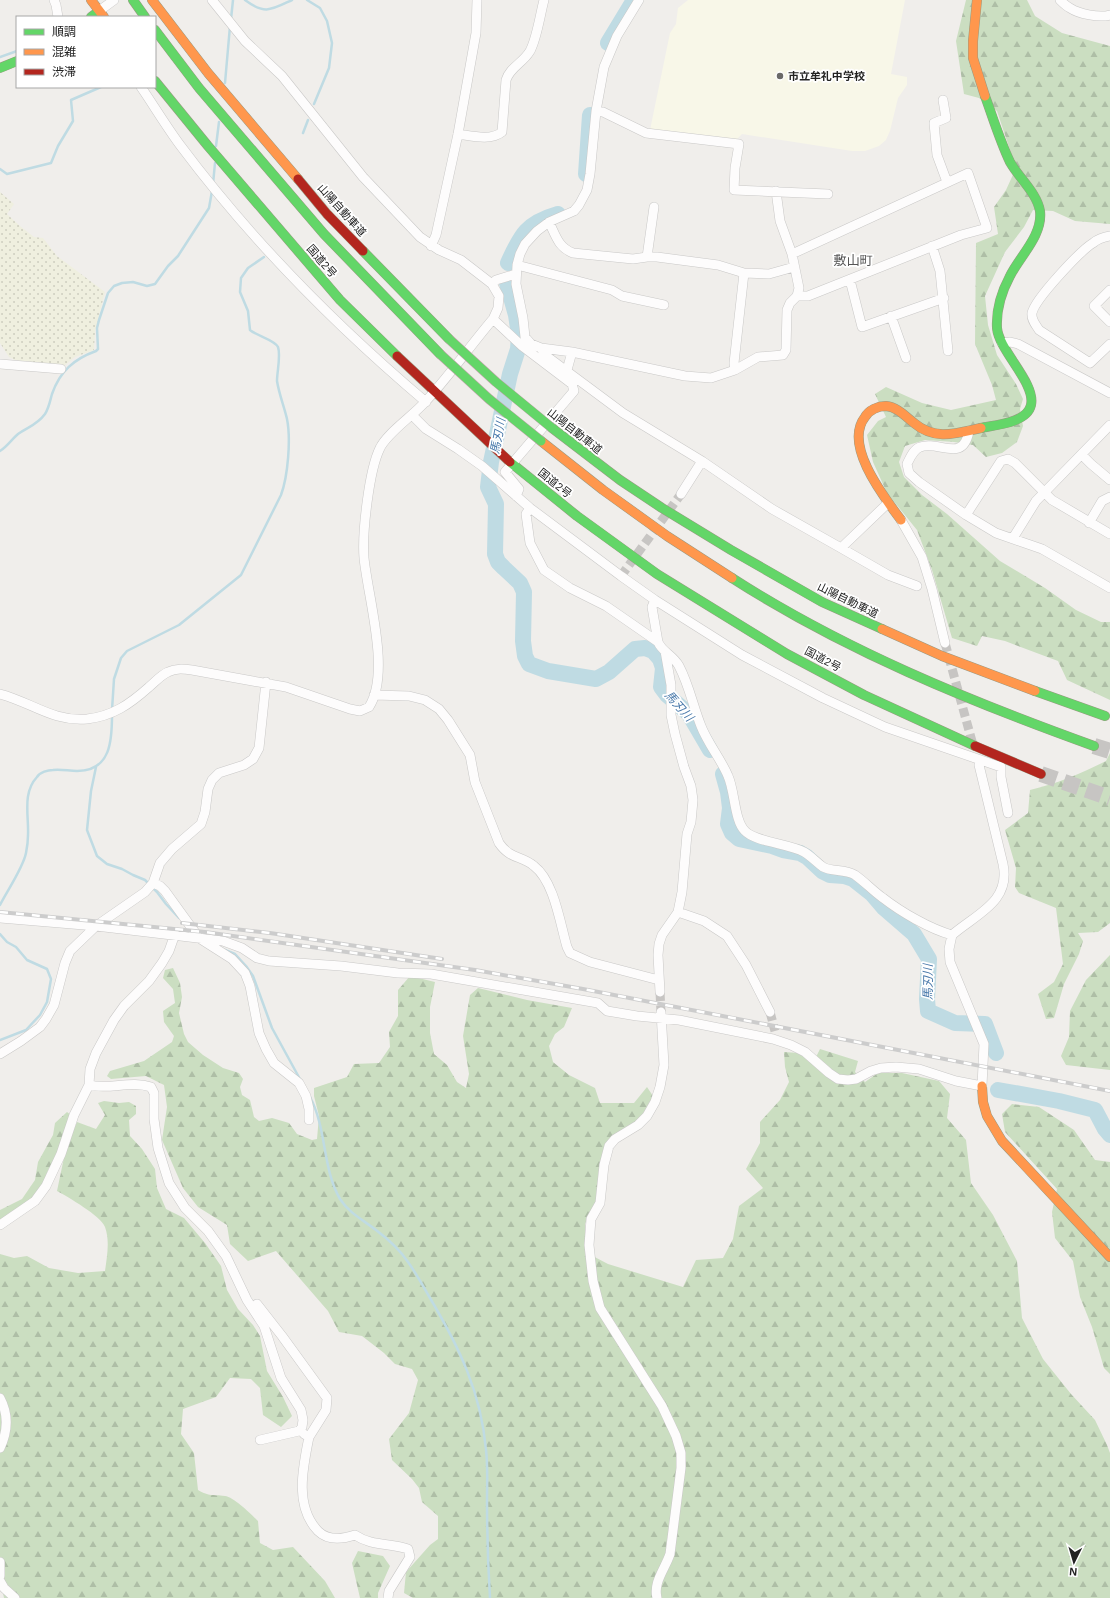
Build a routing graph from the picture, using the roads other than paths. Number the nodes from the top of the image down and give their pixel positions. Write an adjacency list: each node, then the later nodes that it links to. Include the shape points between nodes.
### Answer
1 (54, 0): 14 (street)
2 (91, 0): 12 (main road)
3 (114, 0): 12 (street)
4 (132, 0): 15 (main road)
5 (152, 0): 87 (main road, 山陽自動車道, bridge, via 208,73 327,214 449,339 496,382 620,480 731,550 822,602 942,656)
6 (212, 0): 30 (street, via 245,41 282,76 363,177)
7 (477, 0): 23 (street, via 476,34)
8 (544, 0): 23 (street, via 531,48 522,61 508,73 502,132 498,136 483,137)
9 (640, 0): 22 (street, via 617,36 604,67)
10 (977, 0): 46 (main road, via 973,58 978,75 1011,163 1035,198 1040,210 1040,225 1003,291 997,322)
11 (1060, 0): 13 (street, via 1079,12)
12 (102, 14)
13 (1110, 15)
14 (58, 16)
15 (144, 16)
16 (156, 31): 88 (main road, bridge, via 199,88 324,234 440,354 489,400 571,466 656,529 722,572 815,625 886,662 983,706)
17 (16, 61): 18 (main road)
18 (0, 68)
19 (156, 81): 56 (main road, 国道2号, via 225,167 340,300)
20 (142, 88): 58 (street, via 178,143 264,247 381,364)
21 (943, 100): 24 (street, via 946,118 934,123 937,155)
22 (596, 111): 25 (street, via 646,133 739,144 734,190); 28 (street, via 587,190 574,211)
23 (458, 134): 30 (street, via 436,235)
24 (947, 182): 31 (street, via 968,173 987,228); 32 (street)
25 (776, 191): 26 (street); 32 (street, via 780,221)
26 (828, 194)
27 (654, 207): 33 (street)
28 (549, 222): 33 (street, via 560,245 574,254 632,259); 35 (street, via 525,244)
29 (1110, 236): 47 (street, via 1091,243 1062,271 1034,307 1032,315 1039,330 1090,364)
30 (431, 246): 38 (street, via 461,260)
31 (932, 246): 37 (street); 41 (street, via 940,271)
32 (792, 254): 34 (street)
33 (647, 256): 36 (street, via 718,265)
34 (794, 267): 36 (street, via 769,274); 40 (street, via 799,288)
35 (516, 270): 38 (street); 42 (street, via 612,290 622,296); 48 (street, via 525,337)
36 (744, 273): 54 (street)
37 (850, 280): 40 (street, via 808,296); 43 (street, via 862,326)
38 (492, 284): 44 (street, via 499,296 498,308)
39 (1110, 290): 45 (street, via 1094,306)
40 (797, 296): 54 (street, via 787,310 786,350 783,355 758,357)
41 (944, 298): 43 (street); 49 (street)
42 (664, 305)
43 (891, 316): 51 (street)
44 (493, 319): 55 (street, via 519,343); 56 (street)
45 (1110, 322)
46 (1002, 343): 57 (street, via 1018,344); 61 (main road, via 1025,381 1031,405 1027,413 1017,420)
47 (1110, 344)
48 (541, 348): 50 (street); 55 (street)
49 (948, 351)
50 (572, 352): 54 (street, via 685,376 711,378); 55 (street)
51 (906, 358)
52 (0, 364): 53 (street)
53 (61, 369)
54 (735, 370)
55 (564, 373): 63 (street); 64 (street, via 574,391)
56 (434, 392): 58 (street); 64 (main road, 国道2号)
57 (1110, 393)
58 (426, 402): 59 (street)
59 (412, 415): 68 (street, via 426,429 482,466); 86 (street, via 380,447 368,499 364,552 378,652 378,675)
60 (1110, 424): 62 (street)
61 (969, 431): 70 (main road, via 946,435 934,434 921,429 895,408 883,406 868,412 861,422 858,436 862,453); 72 (street, via 968,439 962,446 952,450 920,447 912,454 907,464 910,473 919,482)
62 (1082, 455): 65 (street); 66 (street)
63 (702, 461): 67 (street); 77 (street, via 772,509)
64 (512, 464): 68 (street, via 505,472 519,490); 90 (main road, 国道2号, via 577,516 657,574 787,654 864,695)
65 (1110, 480)
66 (1045, 493): 72 (street, via 1008,459 1001,461); 74 (street); 76 (street, via 1036,501)
67 (681, 494)
68 (516, 496): 71 (street)
69 (1110, 497): 74 (street, via 1102,501)
70 (888, 503): 73 (main road); 77 (street)
71 (530, 508): 80 (street); 81 (street, via 526,514 530,543 544,570 570,588 606,606)
72 (966, 515): 76 (street, via 996,533)
73 (901, 520): 82 (street, via 922,557)
74 (1089, 523): 75 (street)
75 (1110, 534)
76 (1013, 538): 79 (street, via 1042,549)
77 (841, 548): 78 (street, via 888,575)
78 (917, 586)
79 (1110, 588)
80 (654, 600): 81 (street, via 652,607); 91 (street, via 742,655 824,698 885,727 1001,767)
81 (658, 642): 83 (street)
82 (944, 643)
83 (665, 651): 93 (street, via 671,685 674,734 693,800); 97 (street, via 674,657 680,667 701,725 728,776 743,830 758,838 804,852 824,867 854,875 884,899 920,922)
84 (266, 682): 85 (street, via 178,669 168,672 125,707 87,719 59,717); 86 (street, via 360,711 369,707); 92 (street, via 259,748 253,759 244,765 219,773 212,780 201,824 160,863)
85 (0, 694)
86 (374, 695): 99 (street, via 409,696 426,700 440,709 470,756 476,782 499,843 505,852 541,871 550,886 570,953 590,962 655,980)
87 (1105, 716)
88 (1094, 746)
89 (979, 765): 97 (street, via 1005,873 1000,895 990,906)
90 (1041, 774)
91 (1008, 813)
92 (152, 882): 95 (street, via 145,892); 98 (street, via 165,891)
93 (678, 912): 99 (street, via 662,935 659,944); 101 (street, via 704,921 727,936 746,965)
94 (0, 918): 95 (street)
95 (96, 926): 96 (street); 103 (street, via 70,951 54,1005 40,1027)
96 (175, 934): 98 (street); 104 (street, via 162,963 114,1020 96,1053 90,1069)
97 (952, 935): 105 (street, via 950,962 984,1044)
98 (199, 938): 102 (street, via 223,941 242,948 257,958 269,961 431,974 598,1003 607,1011 637,1016); 106 (street, via 232,959 245,973 259,1033 274,1063 299,1083 306,1096)
99 (660, 979): 100 (street)
100 (660, 992)
101 (770, 1012)
102 (661, 1015): 105 (street, via 774,1035 805,1052 838,1079 856,1079 876,1069 896,1067 919,1069); 120 (street, via 664,1065 660,1087 647,1116 609,1146 600,1203 591,1219 589,1245 593,1281 600,1308 662,1406 681,1453 682,1468 670,1554 657,1580)
103 (0, 1054)
104 (89, 1085): 107 (street, via 74,1115 61,1154 46,1186 35,1201); 109 (street, via 100,1087 141,1084 151,1087 154,1093 158,1148 169,1183 185,1208 208,1231 226,1256)
105 (982, 1086): 108 (main road, via 984,1112 998,1136)
106 (309, 1120)
107 (0, 1224)
108 (1110, 1257)
109 (240, 1285): 111 (street, via 264,1326 280,1378 301,1410 303,1420); 112 (street, via 282,1336 327,1398 326,1410)
110 (0, 1398): 114 (street, via 7,1417 6,1436)
111 (299, 1431): 112 (street); 113 (street)
112 (309, 1437): 119 (street, via 302,1490 304,1510 311,1524 321,1534 331,1538 344,1539 355,1535 364,1541 408,1550 410,1557 389,1590)
113 (260, 1440)
114 (0, 1448)
115 (0, 1562): 116 (street)
116 (0, 1576)
117 (0, 1581): 118 (street)
118 (15, 1598)
119 (388, 1598)
120 (657, 1598)

